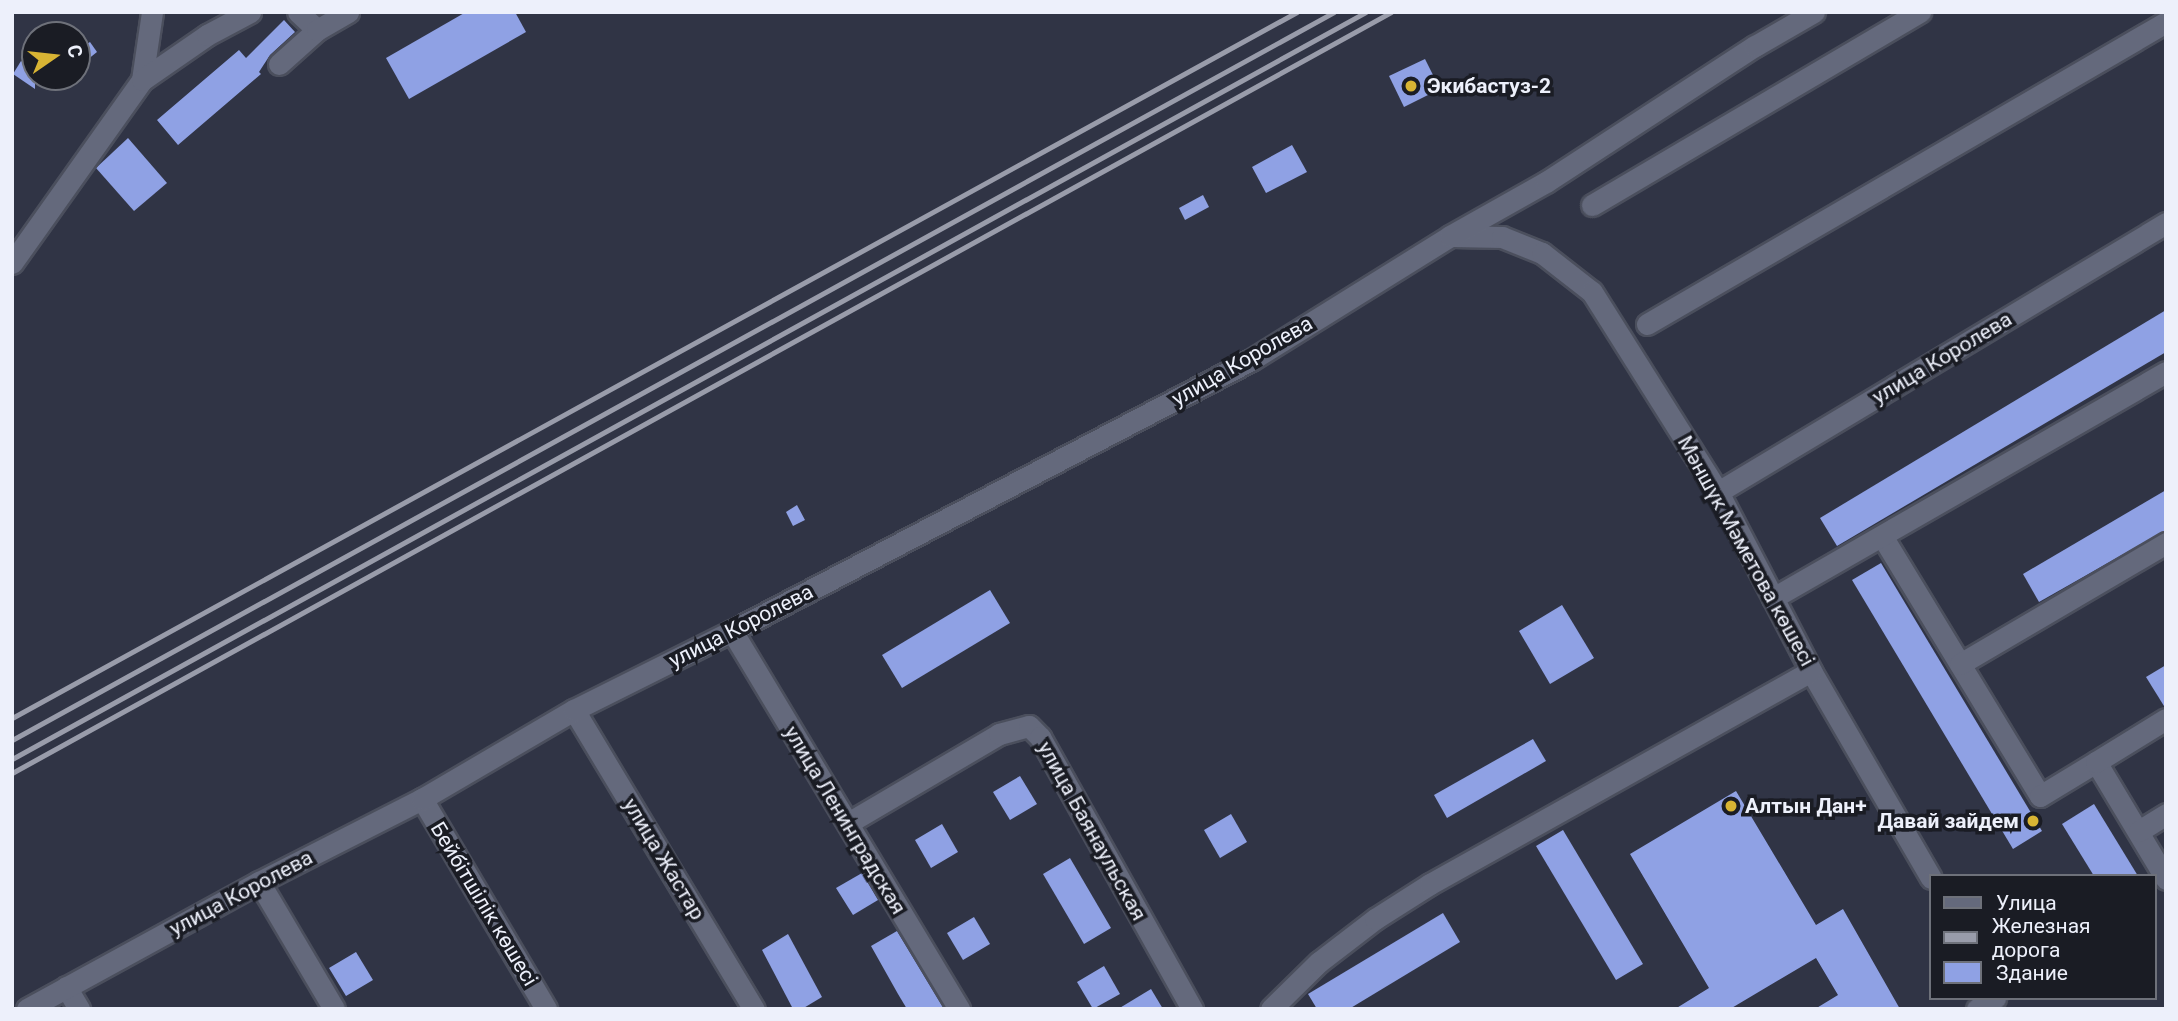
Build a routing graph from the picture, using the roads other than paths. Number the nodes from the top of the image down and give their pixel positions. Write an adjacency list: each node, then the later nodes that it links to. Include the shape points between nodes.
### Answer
1 (152, 12): 10 (street)
2 (250, 12): 10 (street)
3 (298, 12): 8 (street)
4 (348, 12): 8 (street)
5 (1814, 12): 13 (street, улица Королева, via 1546,182)
6 (1920, 12): 11 (street)
7 (2166, 22): 15 (street)
8 (317, 30): 9 (street)
9 (279, 64)
10 (142, 80): 14 (street)
11 (1592, 205)
12 (2166, 223): 17 (street, улица Королева)
13 (1450, 236): 17 (street, Мәншүк Мәметова көшесі, via 1502,237 1542,253 1592,292); 21 (street, улица Королева, via 1251,360)
14 (12, 263)
15 (1647, 324)
16 (2166, 372): 18 (street)
17 (1718, 492): 20 (street, Мәншүк Мәметова көшесі)
18 (1882, 536): 20 (street); 22 (street)
19 (2166, 544): 22 (street)
20 (1773, 598): 23 (street, Мәншүк Мәметова көшесі)
21 (732, 631): 24 (street, улица Королева); 29 (street, улица Ленинградская)
22 (1959, 664): 26 (street, via 2039,796)
23 (1811, 671): 31 (street, Мәншүк Мәметова көшесі); 42 (street, via 1430,884 1320,962)
24 (574, 710): 27 (street, улица Королева); 39 (street, улица Жастар)
25 (2166, 719): 26 (street)
26 (2096, 762): 30 (street)
27 (422, 799): 33 (street, улица Королева); 38 (street, Бейбітшілік көшесі)
28 (2166, 814): 30 (street)
29 (848, 823): 40 (street, улица Ленинградская); 41 (street, улица Баянаульская, via 999,734 1030,726)
30 (2138, 831): 32 (street)
31 (1930, 876)
32 (2166, 879)
33 (259, 882): 34 (street, улица Королева); 37 (street)
34 (66, 987): 35 (street, улица Королева); 36 (street)
35 (27, 1009)
36 (79, 1009)
37 (334, 1009)
38 (546, 1009)
39 (754, 1009)
40 (959, 1009)
41 (1192, 1009)
42 (1271, 1009)

